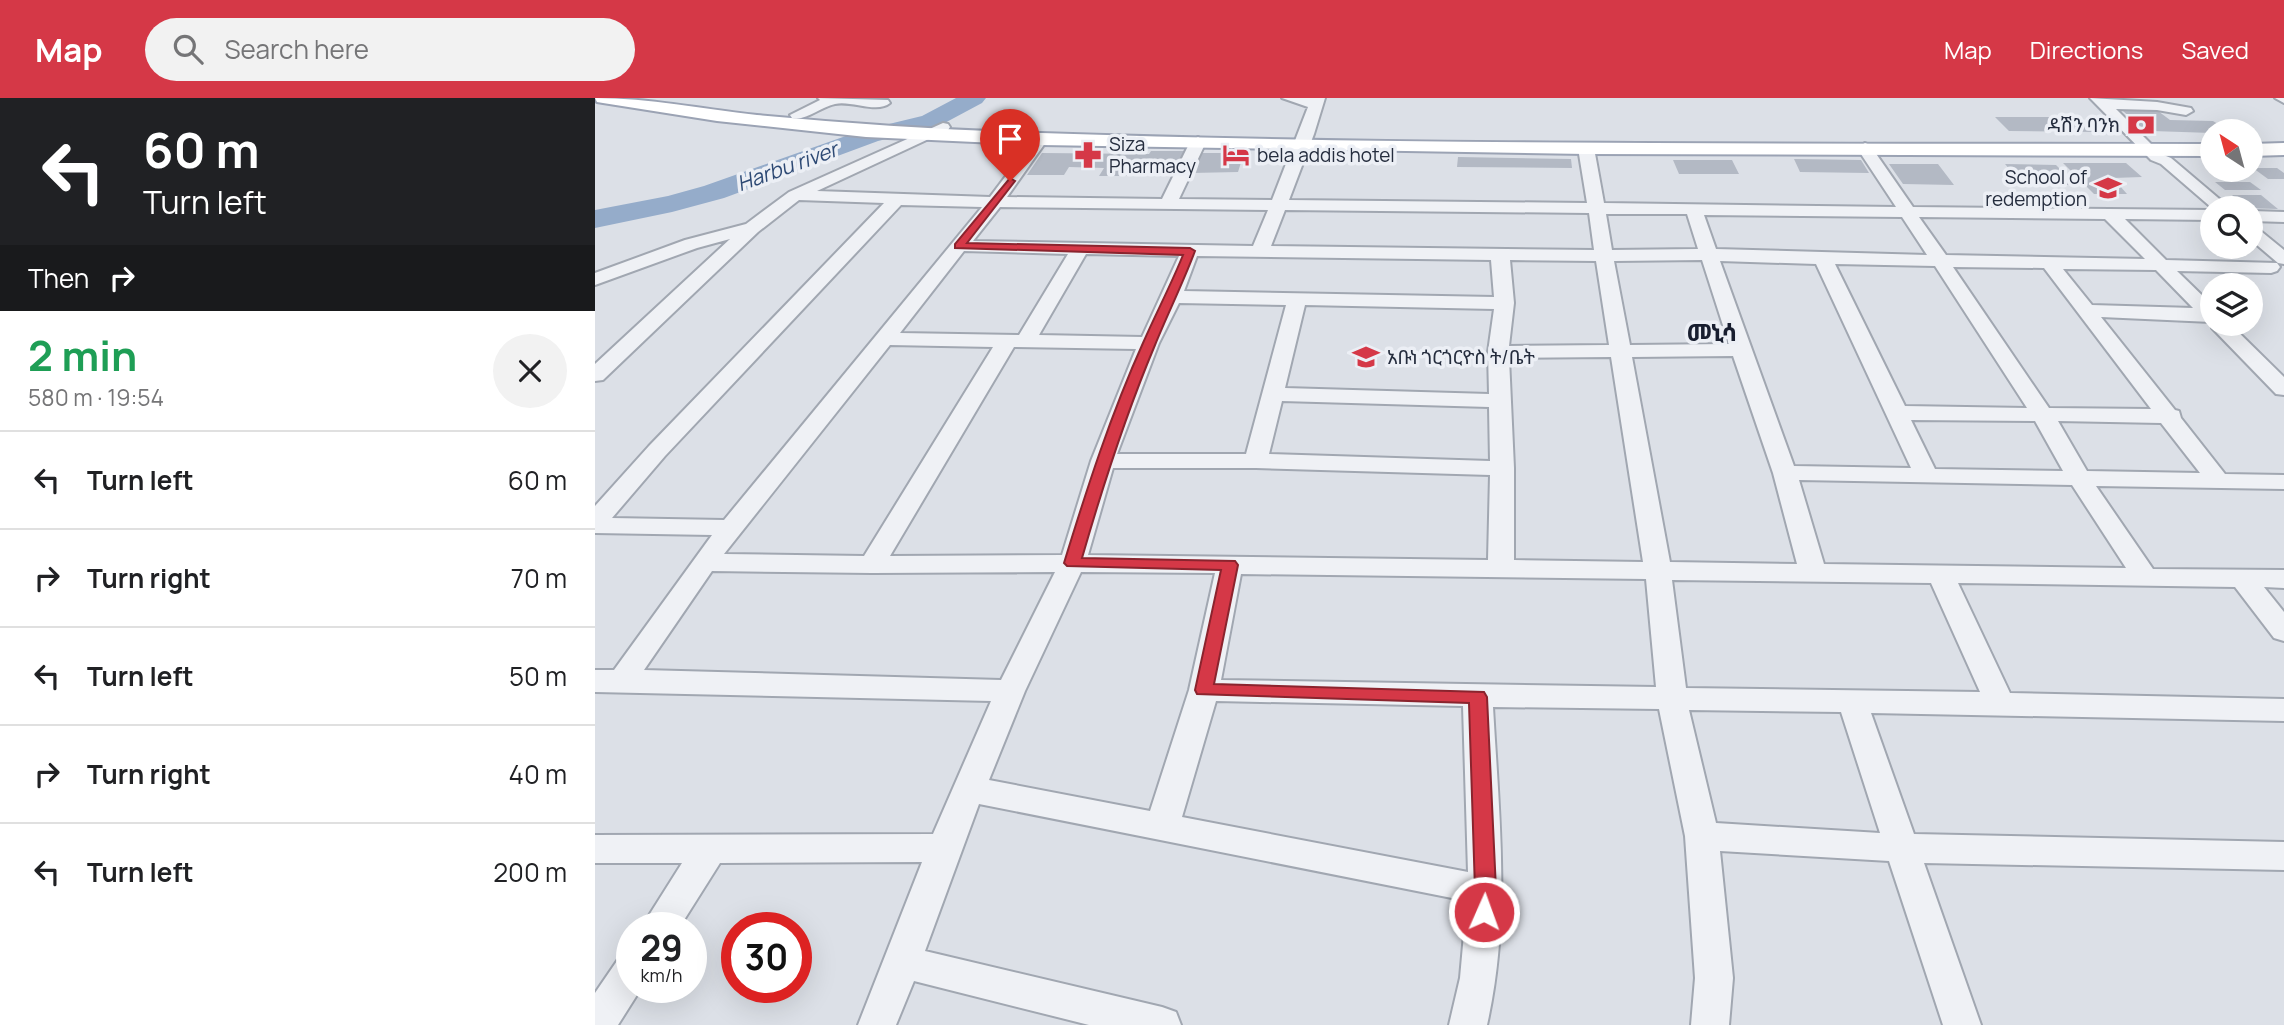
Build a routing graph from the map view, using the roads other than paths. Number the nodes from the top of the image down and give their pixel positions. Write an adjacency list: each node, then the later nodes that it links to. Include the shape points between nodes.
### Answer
1 (603, 98): 11 (main road, via 717,116 866,131)
2 (673, 98): 10 (main road)
3 (825, 98): 5 (street)
4 (1289, 98): 6 (street)
5 (834, 99): 8 (street); 10 (street)
6 (1317, 101): 14 (street)
7 (2101, 102): 9 (street); 21 (street)
8 (883, 103)
9 (2186, 111)
10 (797, 115): 11 (main road)
11 (893, 128): 12 (main road)
12 (933, 129): 13 (main road); 14 (main road); 25 (street)
13 (1041, 139): 17 (main road); 28 (street)
14 (1304, 139): 17 (main road); 19 (main road); 21 (main road, via 1633,138); 30 (street)
15 (2263, 141): 16 (main road)
16 (2284, 141)
17 (1198, 142): 29 (street)
18 (2200, 142): 21 (main road)
19 (1586, 148): 20 (main road); 31 (street)
20 (1865, 148): 21 (main road); 33 (street)
21 (2148, 149): 23 (main road); 26 (street)
22 (2284, 149): 24 (main road)
23 (2200, 150)
24 (2263, 150)
25 (795, 195): 27 (street); 38 (street)
26 (2200, 199)
27 (895, 201): 28 (street); 82 (street)
28 (995, 202): 29 (street); 39 (street)
29 (1168, 204): 30 (street)
30 (1277, 205): 31 (street); 43 (street)
31 (1597, 210): 32 (street); 44 (street)
32 (1694, 210): 33 (street); 45 (street)
33 (1906, 211): 34 (street); 49 (street)
34 (2110, 214): 35 (street); 51 (street)
35 (2200, 214)
36 (2263, 216): 37 (street)
37 (2284, 217)
38 (752, 228): 53 (street, via 691,244); 67 (street)
39 (959, 246): 41 (street); 61 (street)
40 (2263, 247): 52 (street)
41 (1080, 249): 42 (street); 62 (street)
42 (1190, 251): 43 (street); 54 (street)
43 (1260, 251): 46 (street)
44 (1604, 254): 45 (street); 46 (street); 66 (street)
45 (1709, 254): 48 (street); 64 (street)
46 (1500, 255): 56 (street)
47 (2263, 257): 52 (street)
48 (1822, 259): 49 (street); 71 (street)
49 (1939, 261): 50 (street); 72 (street)
50 (2050, 264): 51 (street); 58 (street)
51 (2161, 265): 52 (street); 57 (street)
52 (2280, 268)
53 (595, 279)
54 (1172, 297): 55 (street); 63 (street)
55 (1297, 300): 56 (street); 69 (street)
56 (1504, 303): 65 (street)
57 (2200, 304)
58 (2087, 311): 59 (street); 73 (street)
59 (2200, 317)
60 (2232, 336): 68 (street)
61 (885, 339): 62 (street); 84 (street)
62 (1016, 342): 63 (street); 87 (street)
63 (1149, 343): 74 (street)
64 (1741, 350): 66 (street); 77 (street)
65 (1498, 352): 66 (street); 70 (street)
66 (1621, 352): 90 (street)
67 (595, 375)
68 (2284, 389)
69 (1273, 394): 70 (street); 75 (street)
70 (1499, 401): 76 (street)
71 (1896, 414): 72 (street); 78 (street)
72 (2043, 415): 73 (street); 79 (street)
73 (2171, 416): 80 (street)
74 (1103, 461): 75 (street); 86 (street)
75 (1256, 461): 76 (street)
76 (1502, 468): 89 (street)
77 (1785, 473): 78 (street); 91 (street)
78 (1927, 475): 79 (street)
79 (2079, 478): 80 (street); 93 (street)
80 (2218, 481): 81 (street)
81 (2284, 482)
82 (606, 497): 83 (street)
83 (595, 523): 84 (street)
84 (730, 528): 85 (street)
85 (704, 562): 87 (street); 97 (street)
86 (1072, 563): 87 (street); 88 (street); 99 (street)
87 (872, 565)
88 (1230, 565): 89 (street); 98 (street)
89 (1501, 569): 90 (street)
90 (1658, 570): 91 (street); 101 (street)
91 (1813, 573): 92 (street)
92 (1940, 574): 93 (street); 102 (street)
93 (2145, 577): 94 (street)
94 (2242, 578): 95 (street); 96 (street)
95 (2284, 579)
96 (2284, 631)
97 (609, 681): 99 (street)
98 (1204, 690): 100 (street); 106 (street)
99 (1010, 691): 105 (street)
100 (1478, 697): 101 (street); 113 (street)
101 (1672, 699): 103 (street); 107 (street)
102 (1999, 702): 103 (street); 104 (street)
103 (1853, 703): 110 (street)
104 (2284, 710)
105 (969, 789): 106 (street); 109 (street)
106 (1162, 827): 113 (street)
107 (1702, 836): 110 (street); 121 (street, via 1714,978)
108 (711, 848): 109 (street); 111 (street); 114 (street)
109 (944, 848): 115 (street)
110 (1903, 848): 112 (street); 122 (street)
111 (595, 849)
112 (2284, 856)
113 (1486, 890): 120 (street, via 1479,978)
114 (669, 912)
115 (903, 961): 118 (street); 119 (street)
116 (616, 994): 117 (street)
117 (596, 1025)
118 (877, 1025)
119 (1162, 1025)
120 (1468, 1025)
121 (1710, 1025)
122 (1962, 1025)

